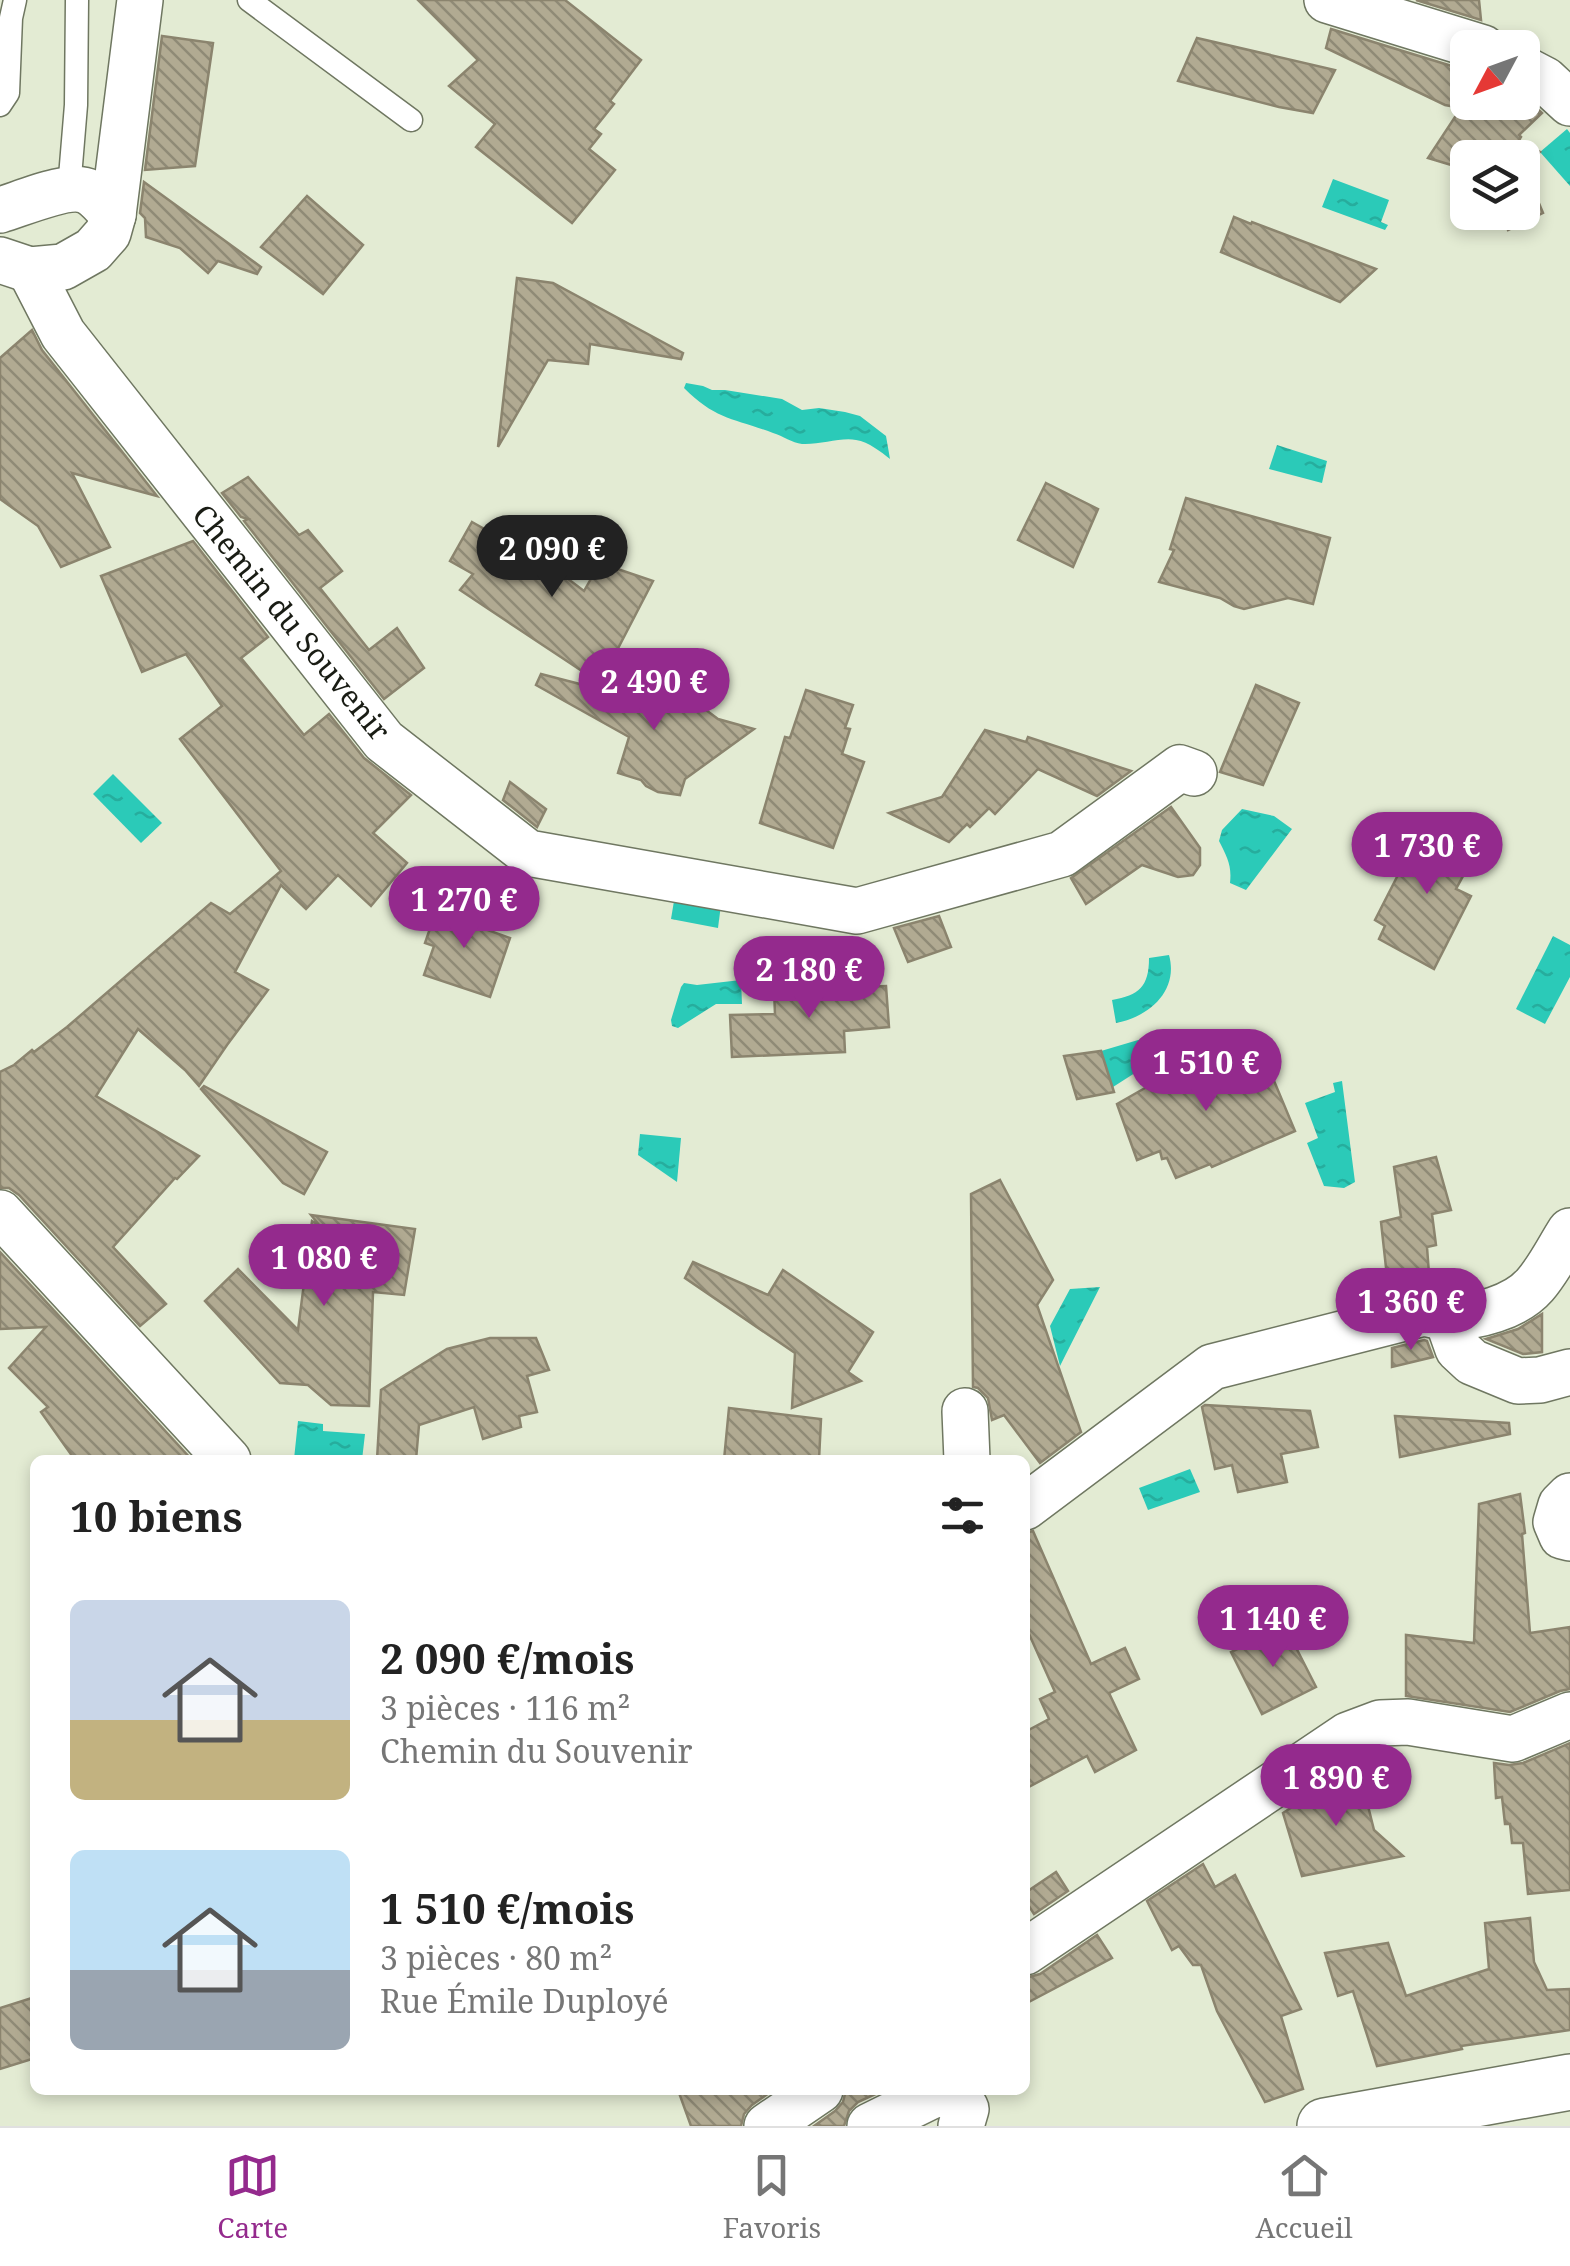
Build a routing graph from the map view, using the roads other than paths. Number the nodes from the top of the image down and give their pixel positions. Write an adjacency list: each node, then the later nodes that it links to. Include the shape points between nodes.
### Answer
1 (14, 0): 9 (lane, via 8,93)
2 (77, 0): 11 (lane)
3 (140, 0): 13 (street)
4 (249, 0): 10 (lane)
5 (1328, 0): 6 (street)
6 (1450, 38)
7 (1540, 77): 8 (street)
8 (1570, 102)
9 (0, 105)
10 (410, 120)
11 (69, 189): 12 (street); 13 (street, via 86,189)
12 (0, 210)
13 (113, 215): 14 (street, via 93,250 63,267)
14 (15, 265): 15 (street, Chemin du Souvenir, via 62,334 384,741 528,852 857,911 1062,854 1180,768)
15 (1194, 773)
16 (0, 1212): 21 (street)
17 (1570, 1231): 18 (street, via 1534,1286 1512,1303)
18 (1447, 1318): 19 (street, via 1458,1349 1472,1362 1518,1382); 24 (street, via 1424,1313 1212,1367)
19 (1570, 1372)
20 (965, 1411): 22 (street)
21 (223, 1455)
22 (967, 1455)
23 (1570, 1496): 25 (street, via 1556,1522)
24 (1030, 1503)
25 (1570, 1538)
26 (1570, 1715): 27 (street, via 1513,1739 1408,1722 1348,1735)
27 (1030, 1949)
28 (1570, 2082): 35 (street)
29 (813, 2095): 32 (street)
30 (934, 2095): 33 (street)
31 (954, 2095): 34 (street, via 966,2109)
32 (767, 2126)
33 (870, 2126)
34 (961, 2126)
35 (1326, 2126)

